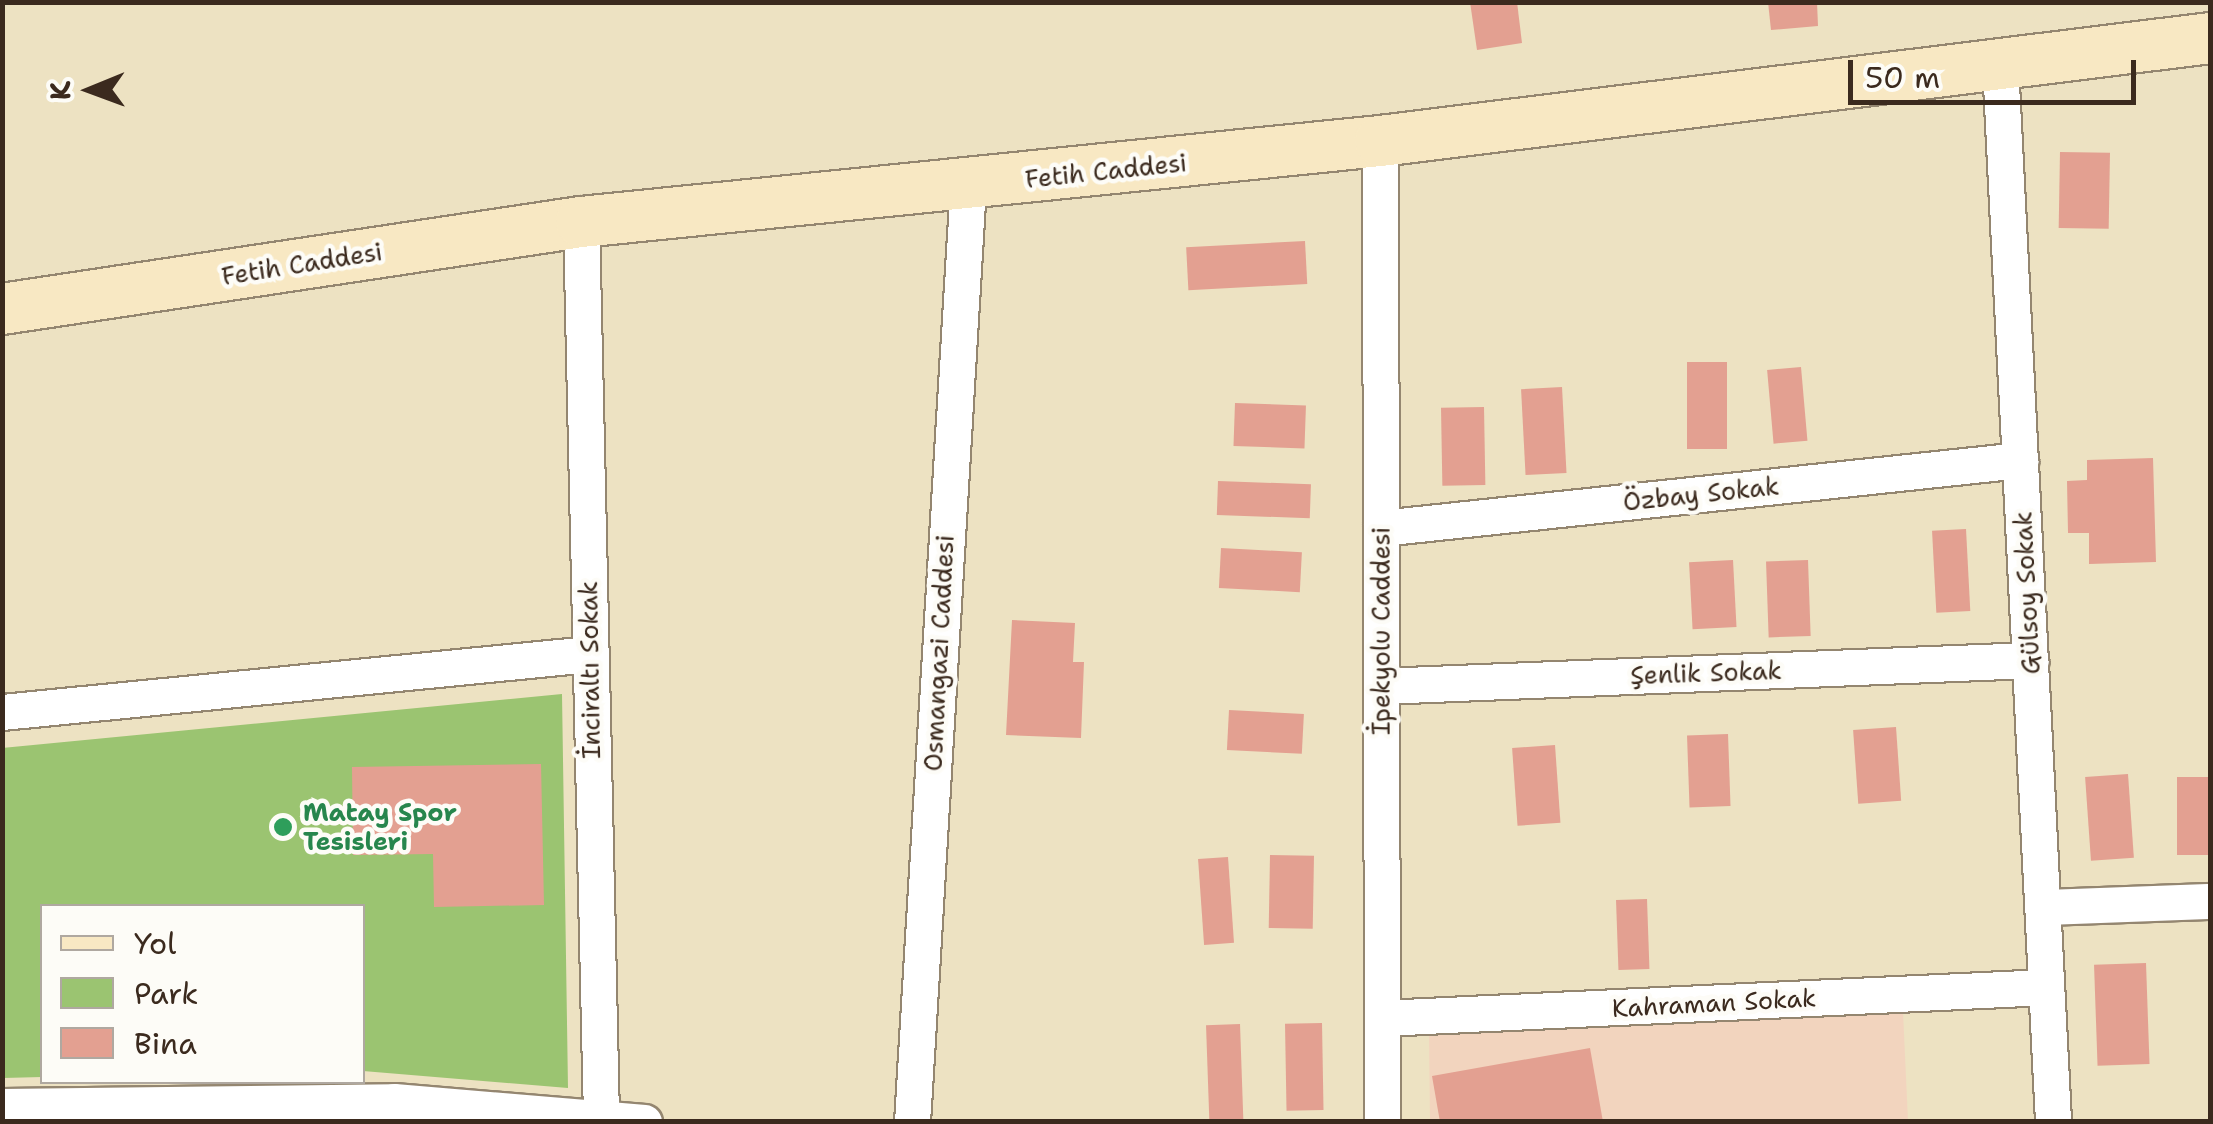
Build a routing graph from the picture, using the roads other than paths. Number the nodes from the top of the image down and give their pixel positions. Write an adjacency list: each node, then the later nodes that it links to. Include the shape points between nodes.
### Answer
1 (2210, 38): 2 (street, Fetih Caddesi)
2 (2000, 64): 3 (street, Fetih Caddesi); 7 (street, Gülsoy Sokak)
3 (1380, 141): 4 (street, Fetih Caddesi); 8 (street, İpekyolu Caddesi)
4 (968, 186): 5 (street, Fetih Caddesi); 21 (street, Osmangazi Caddesi)
5 (581, 222): 6 (street, Fetih Caddesi); 9 (street, İnciraltı Sokak)
6 (2, 309)
7 (2020, 460): 8 (street, Özbay Sokak); 10 (street, Gülsoy Sokak)
8 (1381, 528): 11 (street, İpekyolu Caddesi)
9 (589, 654): 12 (street); 19 (street, İnciraltı Sokak)
10 (2030, 660): 11 (street, Şenlik Sokak); 14 (street, Gülsoy Sokak)
11 (1381, 686): 16 (street, İpekyolu Caddesi)
12 (2, 712)
13 (2210, 900): 14 (street)
14 (2043, 907): 15 (street, Gülsoy Sokak)
15 (2046, 987): 16 (street, Kahraman Sokak); 23 (street, Gülsoy Sokak)
16 (1382, 1018): 22 (street, İpekyolu Caddesi)
17 (2, 1106): 18 (street)
18 (310, 1112): 19 (street, via 394,1101)
19 (601, 1118): 20 (street)
20 (644, 1122)
21 (912, 1122)
22 (1382, 1122)
23 (2052, 1122)

